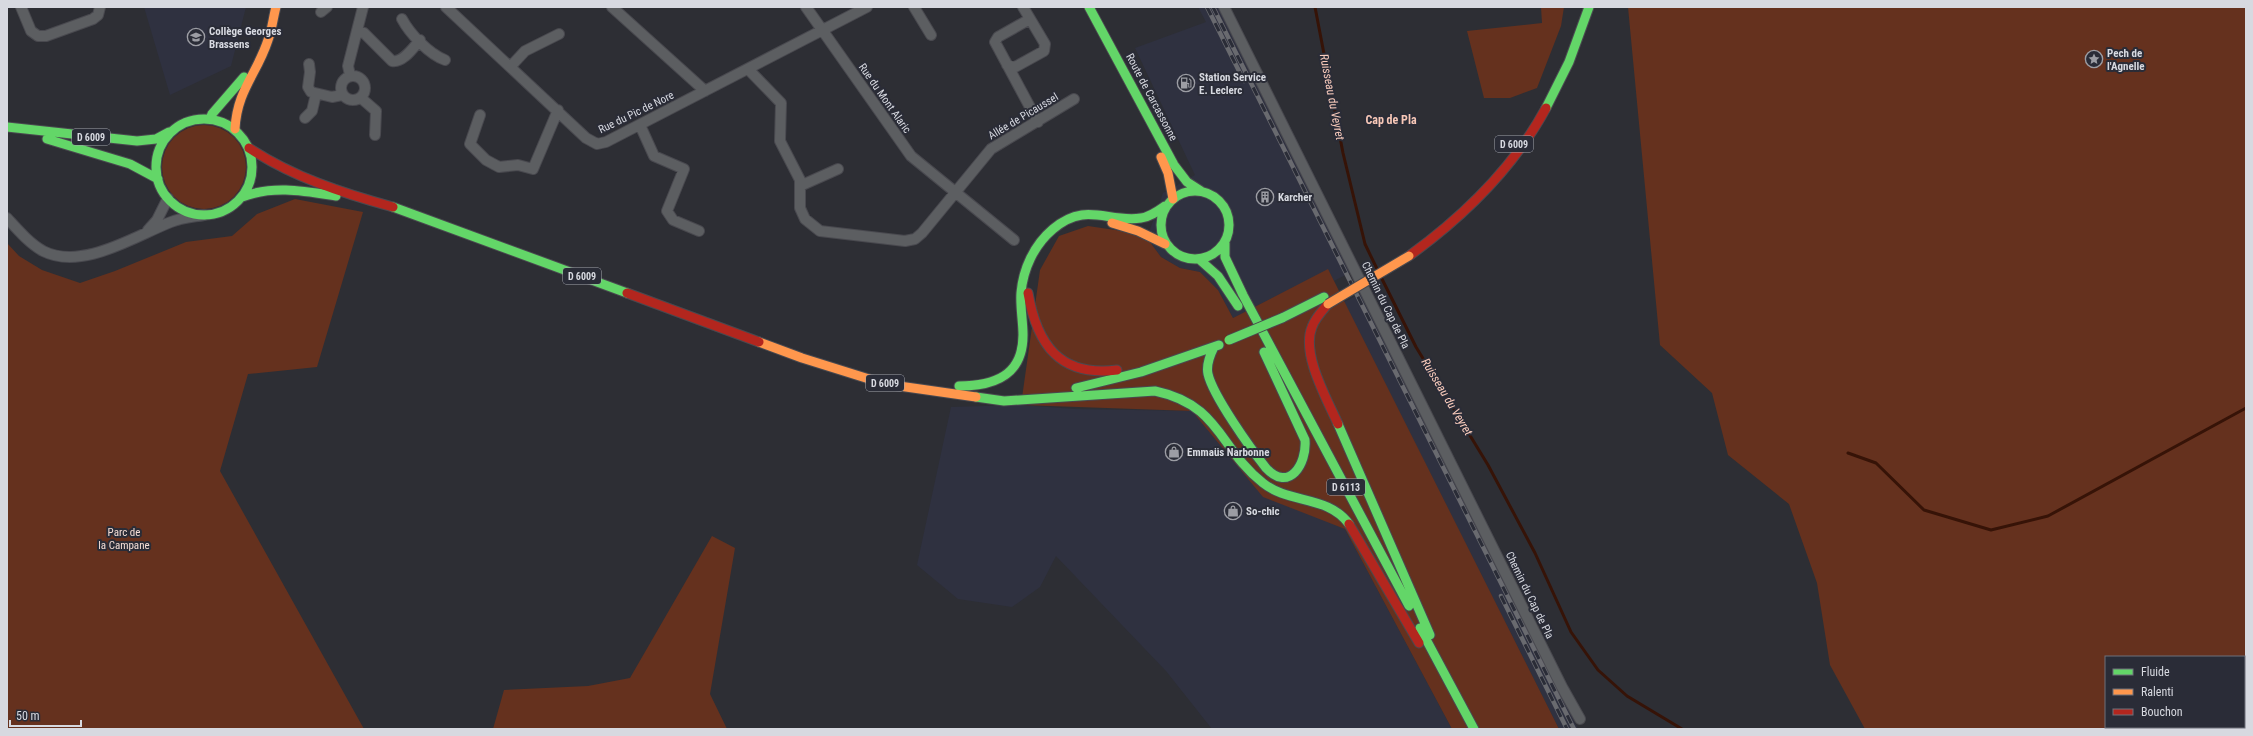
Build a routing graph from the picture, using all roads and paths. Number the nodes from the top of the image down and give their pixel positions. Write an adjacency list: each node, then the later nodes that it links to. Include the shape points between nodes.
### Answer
1 (21, 7): 2 (street, via 31,31 38,36 46,36 93,19 98,15)
2 (100, 7)
3 (276, 7): 24 (main road, via 268,41)
4 (364, 7): 19 (street)
5 (446, 7): 27 (street, Rue du Pic de Nore)
6 (612, 7): 30 (street)
7 (806, 7): 18 (street, Rue du Mont Alaric)
8 (867, 7): 18 (street, Rue du Pic de Nore)
9 (914, 7): 21 (street)
10 (1023, 7): 17 (street)
11 (1084, 7): 54 (main road, Route de Carcassonne, via 1165,164)
12 (1089, 7): 49 (main road, Route de Carcassonne, via 1174,165 1187,182)
13 (1224, 7): 74 (street, Chemin du Cap de Pla)
14 (1580, 7): 64 (main road, D 6009, via 1576,25 1551,80 1517,140 1467,200)
15 (1589, 7): 64 (main road, D 6009, via 1575,49 1542,117 1488,189 1446,229)
16 (402, 19): 22 (street, via 406,28)
17 (1030, 19): 26 (street, via 998,37 995,42); 26 (street, via 1045,44 1044,51 1015,67)
18 (824, 30): 28 (street, Rue du Pic de Nore); 50 (street, Rue du Mont Alaric, via 880,115 911,156)
19 (358, 32): 22 (street, via 364,33 396,62); 29 (street, via 348,66)
20 (559, 34): 27 (street, via 525,51)
21 (931, 35)
22 (420, 40): 23 (street, via 436,56)
23 (445, 60)
24 (257, 62): 38 (main road); 42 (main road, via 241,95 236,111)
25 (309, 64): 31 (street, via 308,87)
26 (1007, 65): 39 (street)
27 (511, 66): 35 (street, Rue du Pic de Nore)
28 (748, 69): 30 (street, Rue du Pic de Nore); 48 (street, Allée de Picaussel, via 781,103 780,141 800,180)
29 (350, 75): 32 (street, via 343,81); 33 (street, via 361,78 364,84)
30 (705, 91): 40 (street, Rue du Pic de Nore)
31 (316, 94): 32 (street, via 332,97); 37 (street, via 312,111)
32 (342, 95): 33 (street, via 352,102)
33 (362, 98): 44 (street, via 376,111)
34 (1074, 99): 39 (street, Allée de Picaussel)
35 (558, 110): 36 (street, via 533,169 518,165 499,167 475,150 470,144); 40 (street, Rue du Pic de Nore, via 586,138 597,144)
36 (480, 115)
37 (305, 118)
38 (210, 119): 42 (main road, via 223,122); 43 (main road, via 189,121)
39 (1038, 122): 50 (street, Allée de Picaussel, via 992,149)
40 (640, 125): 59 (street, via 654,156 684,169 667,211 673,220)
41 (7, 128): 43 (main road, D 6009, via 148,142); 47 (main road, D 6009, via 130,164)
42 (235, 130): 45 (main road)
43 (172, 131): 47 (main road, via 162,142 158,154)
44 (375, 135)
45 (249, 148): 51 (main road, via 252,168 249,184); 53 (main road, D 6009, via 289,172)
46 (838, 169): 48 (street)
47 (158, 179): 52 (main road)
48 (800, 186): 50 (street, Allée de Picaussel, via 800,208 805,219 820,231 905,241 915,239 922,233)
49 (1201, 191): 54 (main road, via 1191,191); 62 (main road, via 1216,198 1227,214 1229,224)
50 (956, 192): 61 (street, Rue du Mont Alaric)
51 (242, 197): 53 (main road, D 6009, via 262,189 283,189); 56 (main road, via 226,210)
52 (168, 198): 56 (main road, via 182,209); 60 (street, via 157,220)
53 (361, 198): 70 (main road, D 6009, via 409,211)
54 (1172, 198): 55 (main road)
55 (1165, 206): 58 (main road, via 1152,215 1140,218 1085,214); 63 (main road, via 1160,225)
56 (204, 215): 60 (street, via 170,222)
57 (7, 218): 60 (street, via 24,237 62,258 84,256)
58 (1075, 219): 63 (main road, via 1088,218 1123,225); 66 (main road, via 1062,224 1042,240)
59 (699, 231)
60 (140, 236)
61 (1014, 240)
62 (1224, 243): 65 (main road, via 1211,256); 73 (main road, D 6113, via 1225,257 1243,296)
63 (1165, 244): 65 (main road, via 1181,257)
64 (1408, 254): 67 (main road, D 6009, bridge)
65 (1200, 260): 68 (main road, D 6113, via 1229,290)
66 (1026, 269): 69 (main road, via 1029,301 1042,337 1059,358 1078,370 1091,373 1112,372); 70 (main road, via 1021,292 1023,342 1018,360 1008,374 995,383 974,387 908,381)
67 (1326, 300): 69 (main road, D 6009, bridge); 73 (main road, via 1312,323 1308,338 1315,370)
68 (1258, 340): 69 (main road, via 1305,440 1304,462 1299,470 1288,476 1272,474 1262,466 1224,403 1208,374); 72 (main road, D 6113)
69 (1214, 347): 71 (main road, D 6009, via 1148,370 1086,387 1033,394)
70 (802, 358): 71 (main road, D 6009, via 885,384)
71 (971, 395): 72 (main road, via 1004,401 1155,391 1187,399 1209,419 1262,483 1287,496 1319,503 1340,514 1353,530)
72 (1419, 643): 75 (main road, D 6113)
73 (1459, 700): 76 (street); 77 (main road, D 6113)
74 (1580, 719)
75 (1465, 729)
76 (1470, 729)
77 (1474, 729)

